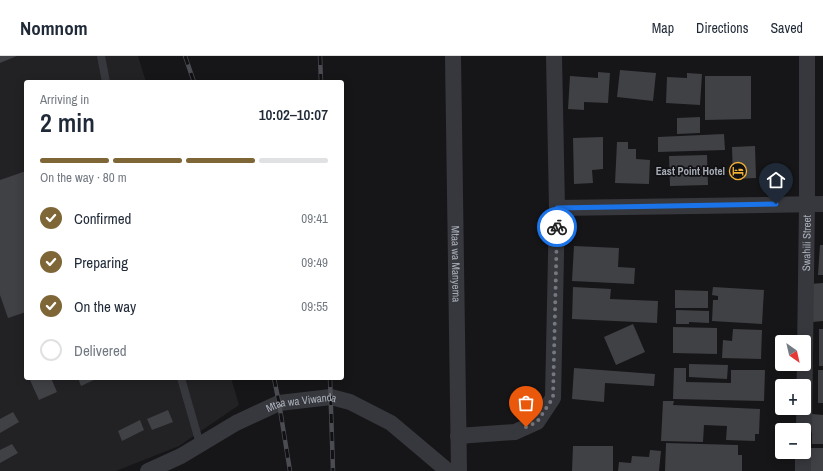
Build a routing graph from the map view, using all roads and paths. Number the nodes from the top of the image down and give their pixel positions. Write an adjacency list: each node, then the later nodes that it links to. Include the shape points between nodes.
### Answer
1 (101, 56): 5 (lane)
2 (453, 56): 11 (street, Mtaa wa Manyema)
3 (554, 56): 8 (street)
4 (807, 56): 6 (street, Swahili Street)
5 (106, 80)
6 (807, 204): 7 (street); 8 (street); 10 (street, Swahili Street)
7 (823, 204)
8 (557, 208): 11 (street, via 553,398 537,422 515,432)
9 (182, 380): 12 (lane)
10 (804, 423)
11 (458, 436): 16 (street, Mtaa wa Manyema)
12 (200, 444): 14 (street, Mtaa wa Viwanda); 15 (street, Mtaa wa Viwanda, via 236,423 279,403 331,397 350,402 391,423)
13 (803, 459): 17 (street)
14 (148, 471)
15 (448, 471)
16 (459, 471)
17 (803, 471)

